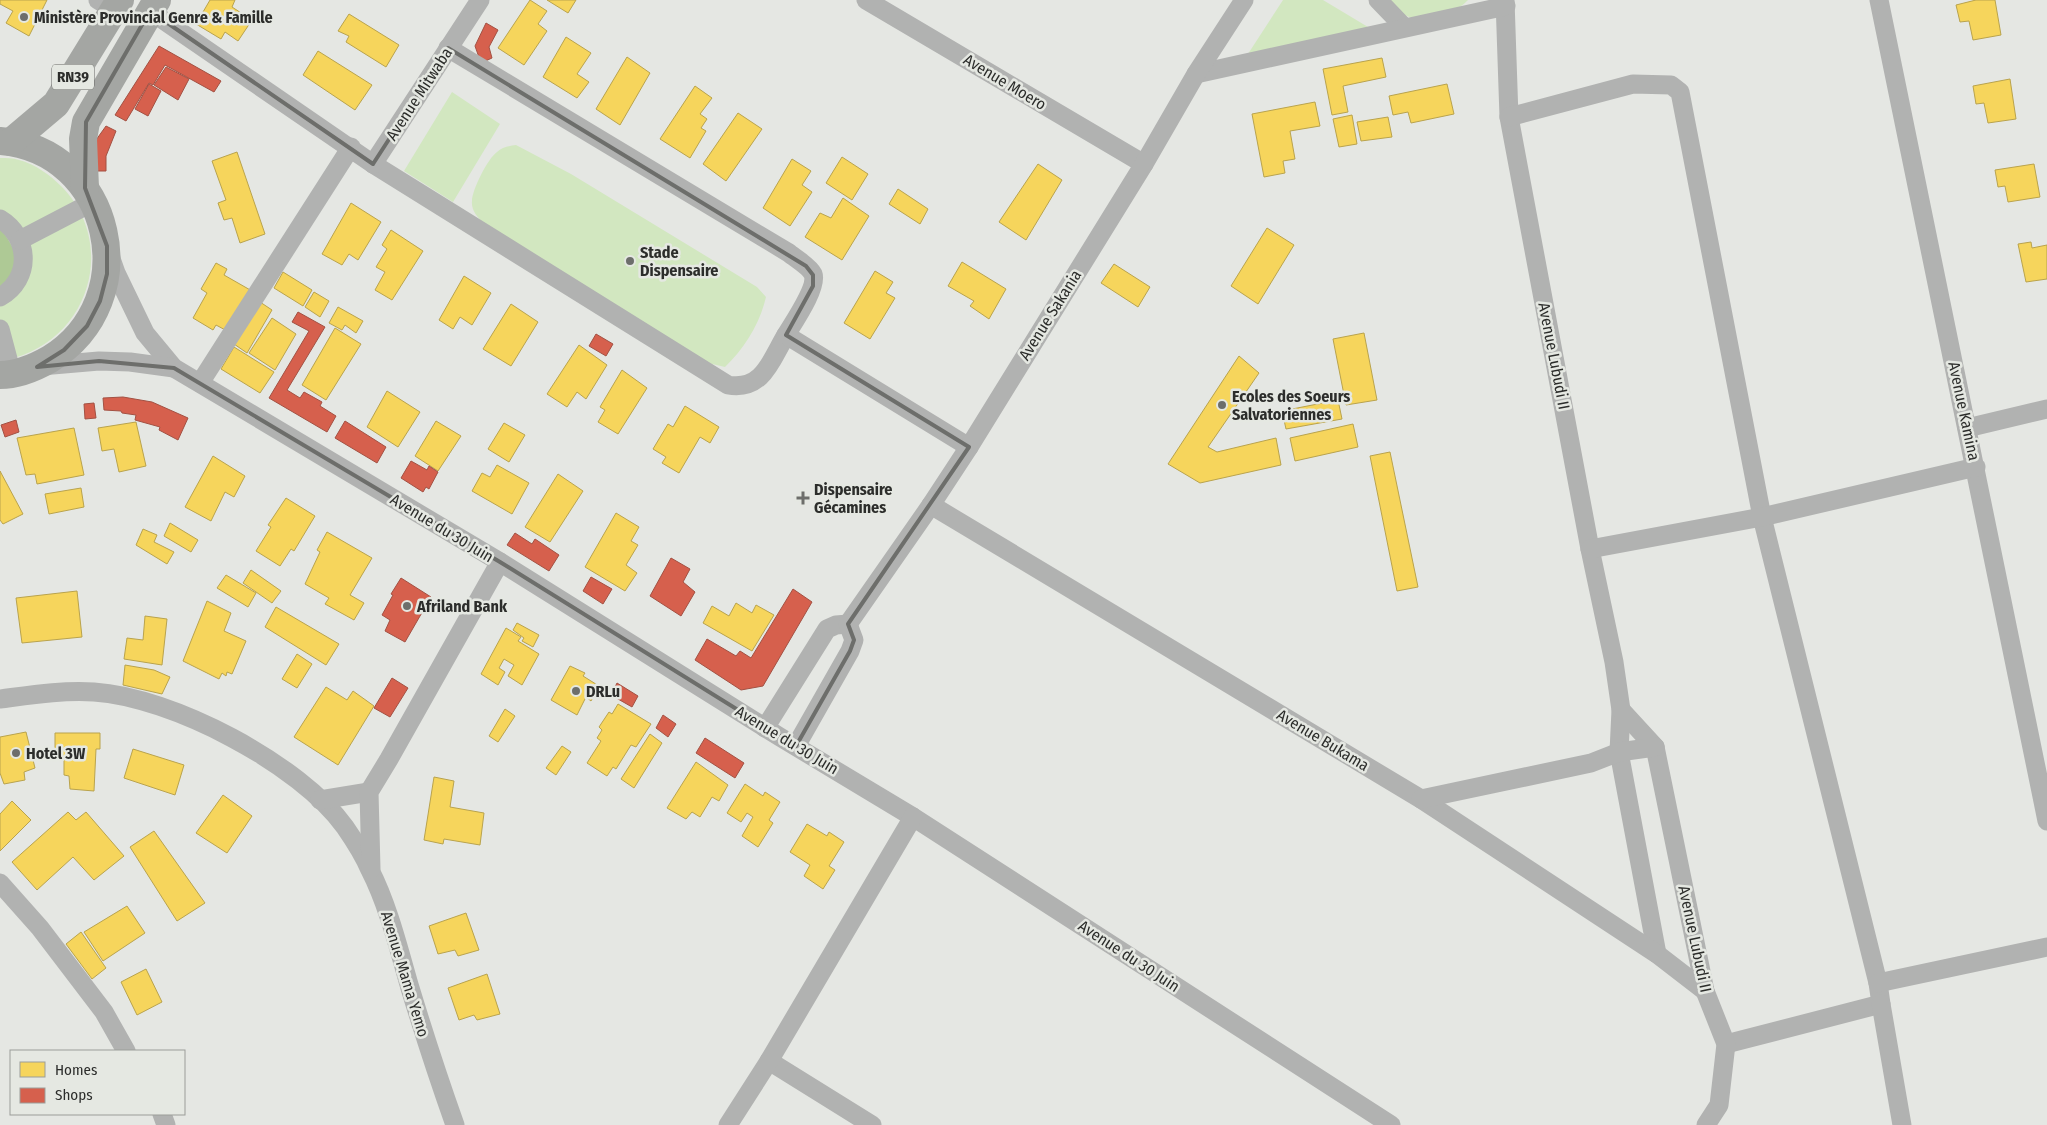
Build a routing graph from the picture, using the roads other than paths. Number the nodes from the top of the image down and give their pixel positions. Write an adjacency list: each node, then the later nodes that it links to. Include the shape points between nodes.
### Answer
1 (480, 0): 10 (street, Avenue Mitwaba)
2 (866, 0): 16 (street, Avenue Moero)
3 (1244, 0): 11 (street, Avenue Sakania)
4 (1378, 0): 9 (street)
5 (1879, 0): 28 (street, Avenue Kamina)
6 (111, 3): 13 (highway, RN39, via 56,104)
7 (1506, 3): 9 (street, via 1436,23); 12 (street, Avenue Lubudi II)
8 (153, 6): 14 (street); 17 (highway, RN39, via 86,122 83,139)
9 (1404, 27): 11 (street)
10 (448, 48): 15 (street, Avenue Mitwaba); 23 (street, via 806,266 813,275 813,286)
11 (1196, 74): 16 (street, Avenue Sakania)
12 (1509, 117): 32 (street, via 1633,84 1671,85 1680,92); 33 (street, Avenue Lubudi II)
13 (6, 141): 17 (highway, via 30,147 57,161)
14 (350, 147): 15 (street); 26 (street)
15 (374, 164): 23 (street, via 728,385 746,386 760,378)
16 (1144, 164): 29 (street, Avenue Sakania)
17 (89, 195): 19 (street); 20 (highway, RN39)
18 (0, 219): 19 (street)
19 (20, 240): 21 (street, via 24,256 22,271 11,290)
20 (107, 246): 24 (street, via 116,273 145,333); 25 (highway, RN39, via 107,274 100,301 86,326 64,350)
21 (0, 297)
22 (0, 329): 25 (street)
23 (786, 335): 29 (street)
24 (174, 368): 25 (street, via 98,361); 26 (street, Avenue du 30 Juin)
25 (11, 374)
26 (200, 383): 34 (street, Avenue du 30 Juin)
27 (2047, 409): 28 (street)
28 (1968, 428): 30 (street, Avenue Kamina)
29 (969, 447): 31 (street, Avenue Sakania)
30 (1976, 467): 32 (street); 39 (street, Avenue Kamina)
31 (931, 505): 35 (street, Avenue Sakania); 44 (street, Avenue Bukama)
32 (1762, 517): 33 (street); 52 (street)
33 (1590, 549): 37 (street, Avenue Lubudi II)
34 (500, 562): 38 (street, Avenue du 30 Juin); 43 (street)
35 (848, 624): 38 (street, via 836,624 827,629); 40 (street, via 854,640 850,651)
36 (0, 699): 45 (street, Avenue Mama Yemo, via 53,692 95,692 171,710 206,724 281,768)
37 (1621, 710): 41 (street); 42 (street, Avenue Lubudi II)
38 (765, 728): 40 (street, Avenue du 30 Juin)
39 (2039, 740): 47 (street, Avenue Kamina)
40 (796, 746): 46 (street, Avenue du 30 Juin)
41 (1655, 747): 42 (street); 53 (street, Avenue Lubudi II)
42 (1619, 752): 44 (street, via 1591,763); 51 (street, Avenue Lubudi II)
43 (369, 792): 45 (street); 48 (street)
44 (1421, 799): 51 (street, Avenue Bukama)
45 (320, 800): 48 (street, Avenue Mama Yemo, via 345,827)
46 (913, 817): 57 (street); 61 (street, Avenue du 30 Juin)
47 (2047, 822)
48 (371, 870): 58 (street, Avenue Mama Yemo)
49 (0, 883): 56 (street, via 40,928 104,1012)
50 (2047, 947): 52 (street)
51 (1657, 954): 53 (street, Avenue Bukama)
52 (1878, 983): 54 (street)
53 (1704, 991): 55 (street, Avenue Lubudi II)
54 (1881, 1004): 55 (street); 63 (street)
55 (1726, 1044): 62 (street, via 1718,1105)
56 (125, 1050)
57 (768, 1061): 59 (street); 60 (street)
58 (455, 1125)
59 (728, 1125)
60 (872, 1125)
61 (1391, 1125)
62 (1706, 1125)
63 (1902, 1125)

